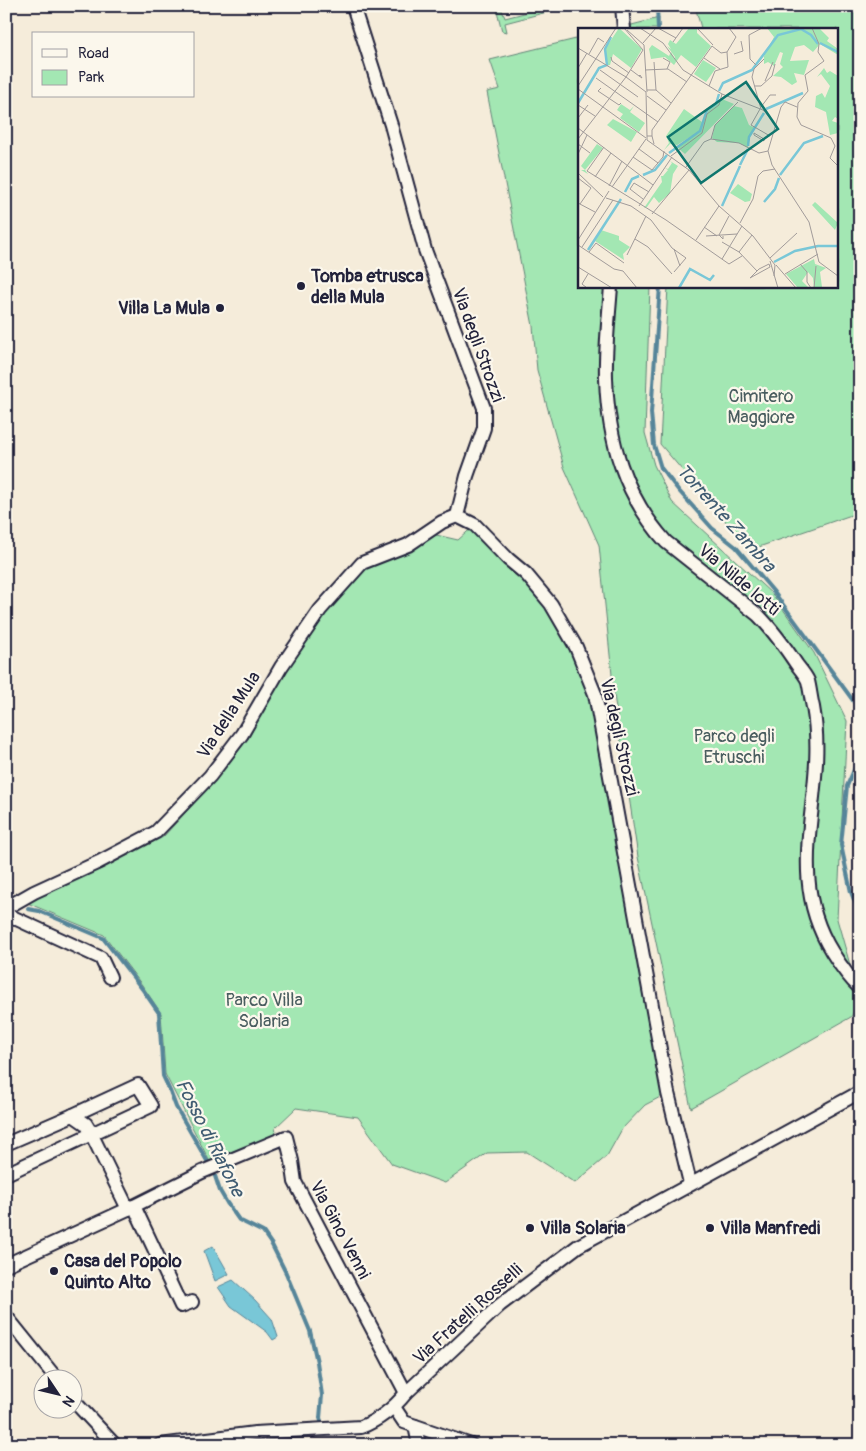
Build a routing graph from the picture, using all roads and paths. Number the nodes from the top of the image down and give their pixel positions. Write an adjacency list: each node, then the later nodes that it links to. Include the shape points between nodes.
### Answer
1 (353, 6): 5 (street, Via degli Strozzi, via 391,125 425,250 484,408 484,428)
2 (623, 7): 3 (street)
3 (624, 28)
4 (611, 288): 8 (street, Via Nilde Iotti, via 606,377 615,444 631,492 666,542 758,615 808,680 817,738 807,857 809,891 824,938)
5 (457, 516): 6 (street, Via della Mula, via 442,522 408,546 362,564 320,610 281,667 242,734 215,769 156,832 34,892); 14 (street, Via degli Strozzi, via 475,525 526,574 551,604 576,646 595,694 668,1093)
6 (6, 910): 7 (street, via 8,915 101,958)
7 (110, 977)
8 (860, 988)
9 (860, 1092): 14 (street, Via Fratelli Rosselli)
10 (73, 1115): 11 (street, via 86,1124); 11 (street, via 138,1085 151,1106); 12 (street)
11 (92, 1135): 13 (street); 15 (street)
12 (6, 1144)
13 (6, 1174)
14 (690, 1184): 22 (street, Via Fratelli Rosselli, via 578,1246 500,1305)
15 (131, 1207): 16 (street, Via Gino Venni); 17 (street); 22 (street, Via Gino Venni, via 202,1172 286,1138 295,1182)
16 (6, 1265)
17 (183, 1305)
18 (6, 1316): 20 (street)
19 (6, 1329): 20 (street, via 26,1350)
20 (30, 1348): 21 (street)
21 (47, 1368)
22 (406, 1393): 23 (street, Via Fratelli Rosselli)
23 (394, 1407): 25 (street, via 404,1422); 27 (street, Via Fratelli Rosselli, via 361,1427 255,1433)
24 (82, 1409): 26 (street)
25 (414, 1426): 28 (street); 29 (street)
26 (115, 1445)
27 (160, 1445)
28 (418, 1445)
29 (471, 1445)

